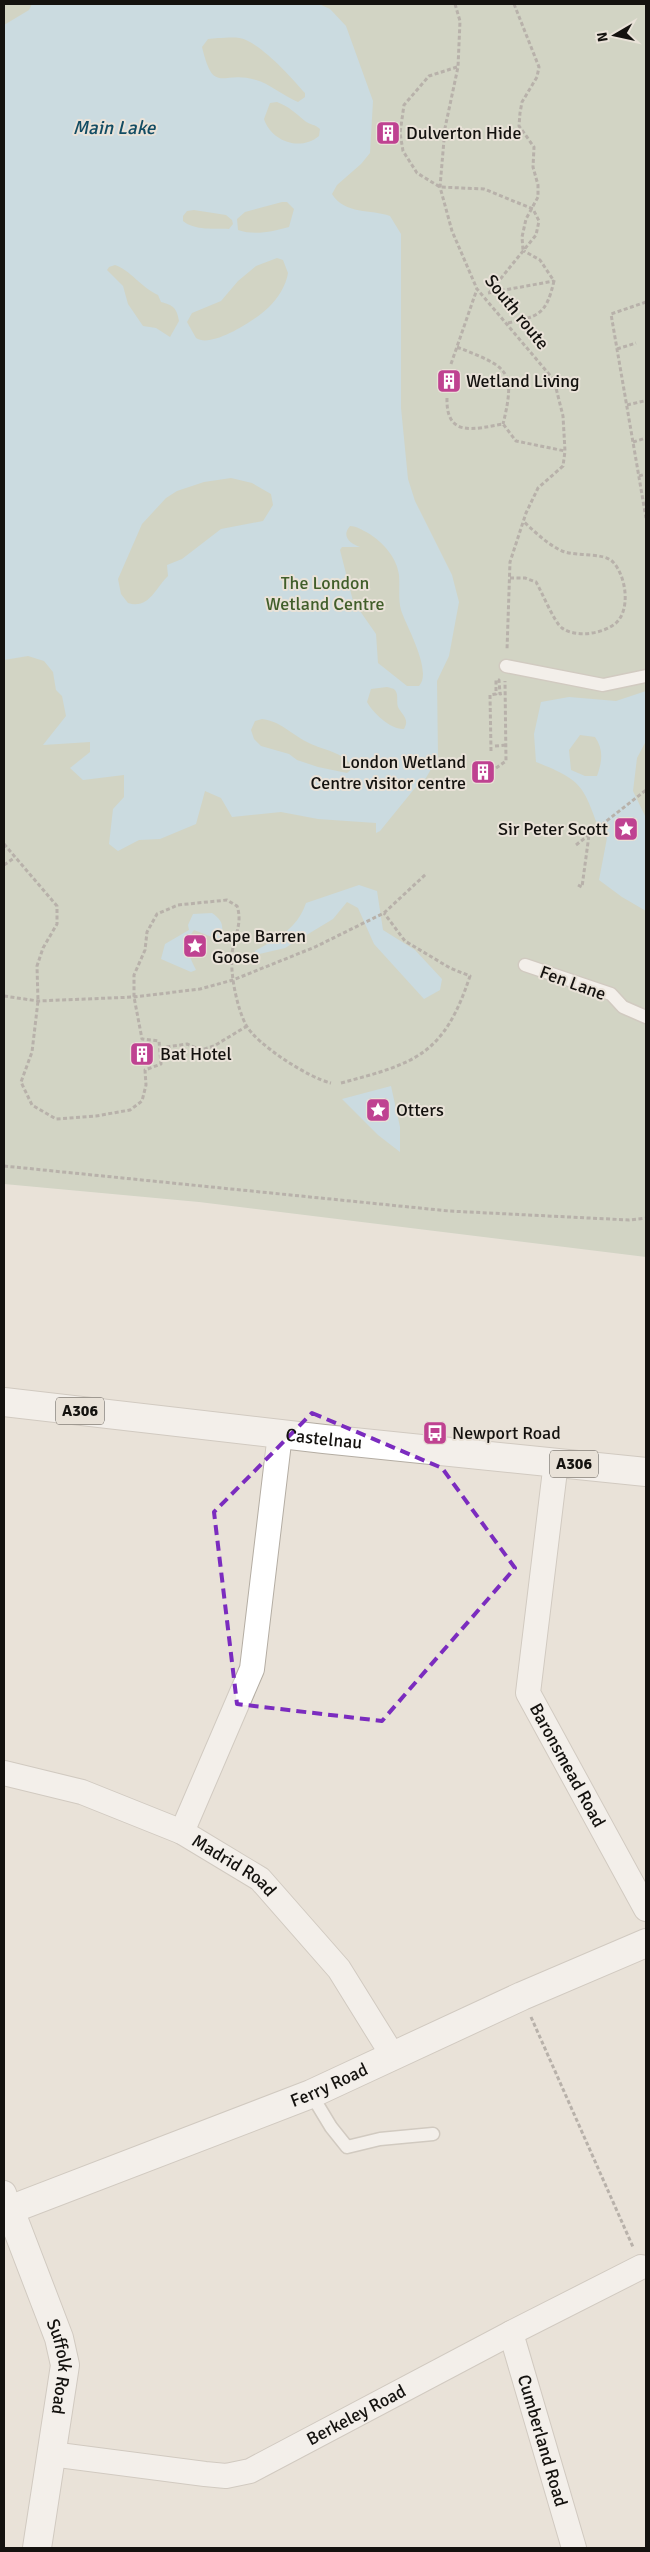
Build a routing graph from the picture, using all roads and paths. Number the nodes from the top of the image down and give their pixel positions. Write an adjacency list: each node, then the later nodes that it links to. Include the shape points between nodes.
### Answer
1 (455, 4): 3 (path, South route, via 460,21)
2 (514, 4): 5 (path, via 539,67 520,113 520,126 534,147 533,167 538,197)
3 (458, 67): 4 (path, South route, via 445,128); 4 (path, via 430,76 404,105 399,123 403,151 417,173)
4 (440, 187): 5 (path, via 484,189); 8 (path, South route, via 452,231)
5 (533, 209): 6 (path, via 526,219 522,237); 6 (path, via 539,221 536,235)
6 (524, 251): 7 (path, via 540,260); 9 (path)
7 (554, 281): 9 (path); 12 (path, via 550,299 536,317)
8 (477, 289): 10 (path, South route); 14 (path)
9 (489, 293): 10 (path)
10 (482, 294): 12 (path, South route)
11 (646, 302): 15 (path, via 611,314)
12 (508, 323): 23 (path, South route, via 554,380 563,416)
13 (636, 343): 15 (path)
14 (457, 347): 16 (path); 20 (path, via 500,366 509,379 509,399)
15 (617, 349): 19 (path)
16 (451, 364)
17 (447, 398): 20 (path, via 446,413 455,425 468,430)
18 (644, 400): 19 (path)
19 (627, 406): 22 (path)
20 (503, 424): 23 (path, via 516,441)
21 (646, 438): 22 (path)
22 (633, 442): 25 (path)
23 (565, 451): 27 (path, South route, via 563,466 538,488)
24 (646, 474): 25 (path)
25 (639, 476): 26 (path)
26 (646, 518)
27 (523, 521): 28 (path, South route, via 510,562); 28 (path, via 541,538 562,550 581,556 603,556 614,563 626,602 617,622 598,632 576,635 561,628 536,582)
28 (510, 578): 29 (path, South route)
29 (506, 666): 30 (lane, via 603,685); 31 (path, South route)
30 (646, 676)
31 (505, 693): 32 (path, South route); 34 (path, via 500,694 497,680 496,694 490,695)
32 (506, 745): 33 (path); 35 (path, South route, via 506,761)
33 (495, 746)
34 (491, 751)
35 (496, 768)
36 (645, 790): 37 (path)
37 (589, 834): 39 (path); 43 (path, via 582,887)
38 (4, 844): 40 (path)
39 (576, 845)
40 (14, 858): 41 (path); 49 (path, via 57,906 57,924 37,966)
41 (4, 865)
42 (426, 874): 44 (path)
43 (578, 885)
44 (382, 914): 46 (path, via 315,947); 54 (path, via 405,941 470,976 462,1001 446,1030 424,1054 398,1068)
45 (525, 965): 50 (lane, Fen Lane, via 611,994 623,1007)
46 (233, 980): 48 (path, via 200,989); 48 (path, via 232,953 241,918 237,906 227,900 178,905 157,914 147,932 145,950 134,975); 51 (path)
47 (4, 996): 49 (path)
48 (134, 997): 49 (path); 52 (path, via 142,1039 158,1041)
49 (38, 1001): 52 (path, via 32,1052 21,1082 32,1106 56,1118 130,1110 142,1101 145,1070 161,1064)
50 (646, 1016)
51 (247, 1026): 52 (path, via 201,1050 187,1044); 53 (path, via 285,1062)
52 (160, 1048)
53 (331, 1083)
54 (341, 1083)
55 (4, 1166): 56 (path, via 449,1211 628,1220)
56 (646, 1218)
57 (4, 1402): 58 (street, Castelnau / A306)
58 (280, 1434): 59 (street, Castelnau / A306); 62 (street, via 252,1669)
59 (556, 1462): 60 (street, Castelnau / A306); 63 (street, Baronsmead Road, via 528,1693)
60 (646, 1472)
61 (4, 1773): 62 (street, Madrid Road, via 82,1792)
62 (182, 1832): 66 (street, Madrid Road, via 260,1879 339,1969)
63 (646, 1909)
64 (646, 1943): 65 (street, Ferry Road)
65 (522, 1996): 66 (street, Ferry Road); 70 (path)
66 (393, 2056): 67 (street, Ferry Road)
67 (311, 2094): 68 (lane, via 331,2128 347,2147 380,2139); 69 (street, Ferry Road)
68 (433, 2134)
69 (6, 2205): 72 (street, Suffolk Road, via 63,2352 64,2381)
70 (641, 2267): 71 (street, Berkeley Road)
71 (511, 2333): 72 (street, Berkeley Road, via 238,2475 205,2474); 74 (street, Cumberland Road)
72 (51, 2454): 73 (street, Suffolk Road)
73 (37, 2548)
74 (574, 2548)

